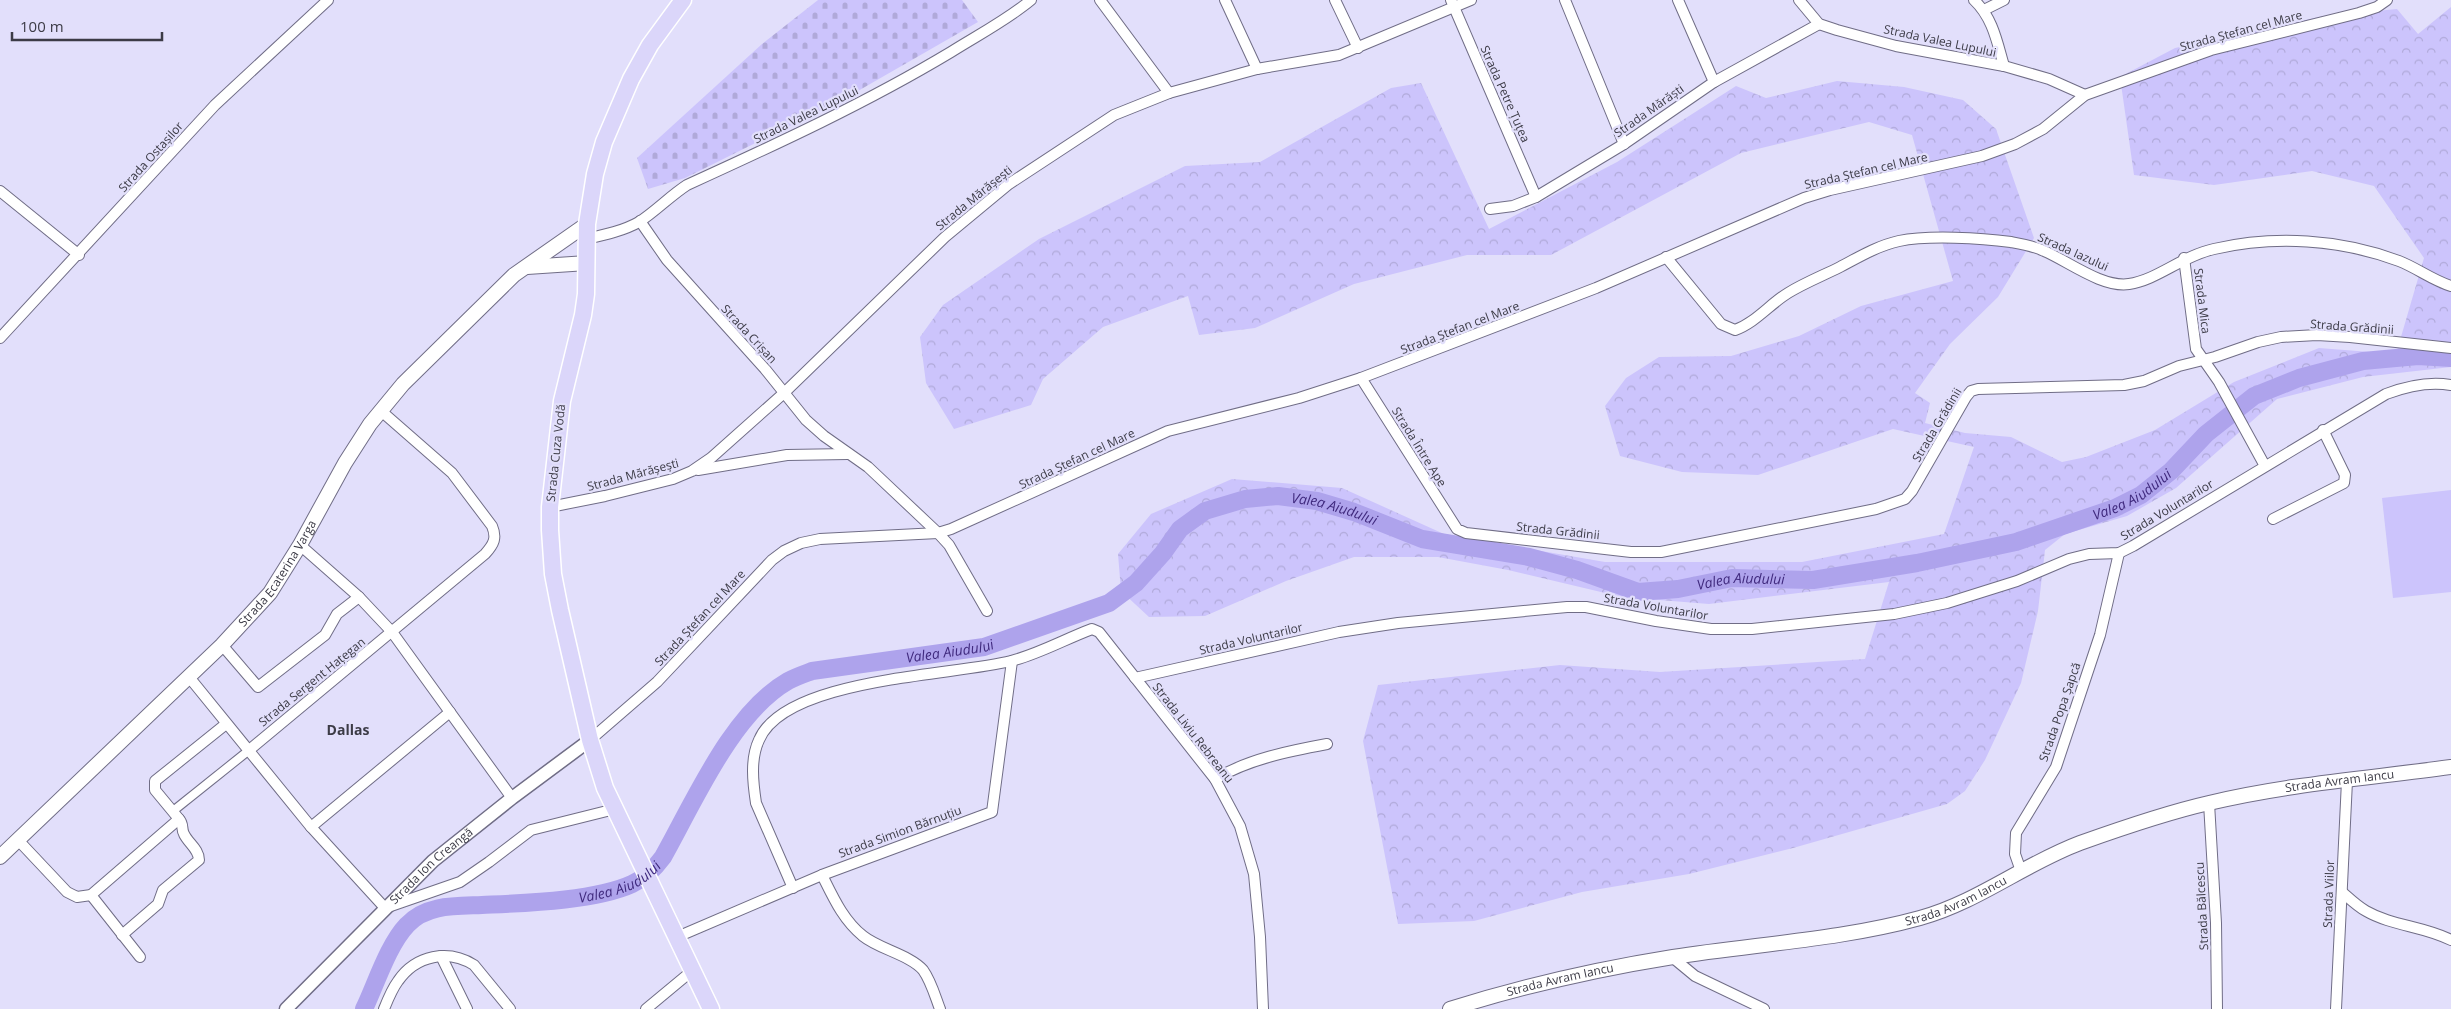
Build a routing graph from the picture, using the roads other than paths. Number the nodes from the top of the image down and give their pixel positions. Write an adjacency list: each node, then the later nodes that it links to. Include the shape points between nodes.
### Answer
1 (328, 0): 29 (street, Strada Ostașilor, via 215,105)
2 (683, 0): 28 (main road, Strada Cuza Vodă, via 630,78 604,142 595,174)
3 (1031, 0): 27 (street, Strada Valea Lupului, via 910,76 826,121 687,186)
4 (1100, 0): 21 (street)
5 (1225, 0): 19 (street)
6 (1335, 0): 17 (street)
7 (1471, 0): 14 (street, Strada Mărășești)
8 (1565, 0): 23 (street)
9 (1678, 0): 20 (street)
10 (1800, 0): 16 (street)
11 (1974, 0): 15 (street)
12 (2004, 0): 15 (street)
13 (2387, 0): 22 (street, Strada Ștefan cel Mare, via 2359,13 2211,50)
14 (1452, 4): 17 (street, Strada Mărășești); 25 (street, Strada Petre Țuțea)
15 (1984, 10): 18 (street)
16 (1818, 24): 18 (street, Strada Valea Lupului, via 1896,46); 20 (street, Strada Mărăști)
17 (1358, 48): 19 (street, Strada Mărășești, via 1339,55)
18 (2004, 66): 22 (street, Strada Valea Lupului, via 2049,79)
19 (1257, 69): 21 (street, Strada Mărășești)
20 (1714, 82): 23 (street, Strada Mărăști)
21 (1169, 93): 40 (street, Strada Mărășești, via 1114,116 1010,184 945,236)
22 (2085, 95): 30 (street, Strada Ștefan cel Mare, via 2043,129 2015,144 1982,156 1804,198)
23 (1624, 144): 25 (street, Strada Mărăști)
24 (0, 191): 29 (street)
25 (1536, 197): 26 (street, Strada Mărăști)
26 (1490, 210)
27 (640, 221): 28 (street, Strada Valea Lupului, via 612,233); 40 (street, Strada Crișan, via 666,260)
28 (587, 232): 32 (main road, Strada Cuza Vodă); 33 (main road, Strada Ecaterina Varga)
29 (79, 255): 35 (street, Strada Ostașilor)
30 (1666, 257): 31 (street, Strada Iazului, via 1721,324 1735,330 1790,292 1872,249 1900,241 2019,243 2043,250 2102,280 2117,284 2147,278); 38 (street, Strada Ștefan cel Mare, via 1516,321)
31 (2184, 258): 34 (street, Strada Iazului, via 2214,249 2307,240 2386,256); 37 (street, Strada Mica, via 2194,341)
32 (587, 263): 33 (main road); 46 (main road, Strada Cuza Vodă, via 583,315 562,401)
33 (526, 267): 41 (main road, Strada Ecaterina Varga, via 514,274 468,318)
34 (2451, 286)
35 (0, 338)
36 (2451, 348): 37 (street, Strada Grădinii, via 2350,337 2308,336 2258,342)
37 (2204, 360): 44 (street, Strada Mica); 48 (street, Strada Grădinii, via 2124,386 1971,391 1912,491 1905,499 1876,509 1661,552 1631,552 1466,533)
38 (1361, 378): 48 (street, Strada Între Ape); 49 (street, Strada Ștefan cel Mare, via 1299,398 1168,431 965,524)
39 (2451, 385): 42 (street, Strada Voluntarilor, via 2432,383 2402,388)
40 (784, 393): 43 (street, Strada Crișan, via 812,425); 45 (street, Strada Mărășești)
41 (380, 410): 50 (main road, Strada Ecaterina Varga, via 345,463); 54 (street, Strada Sergent Hațegan, via 452,473 495,534 494,544 485,554)
42 (2323, 430): 44 (street, Strada Voluntarilor); 47 (street, via 2345,475 2344,483)
43 (848, 454): 45 (street, via 787,455); 49 (street, Strada Crișan, via 868,467)
44 (2265, 466): 51 (street, Strada Voluntarilor)
45 (692, 471): 46 (street, Strada Mărășești, via 629,491)
46 (550, 507): 61 (main road, Strada Cuza Vodă, via 556,591)
47 (2273, 519)
48 (1457, 529)
49 (938, 533): 53 (street, Strada Crișan, via 949,545); 61 (street, Strada Ștefan cel Mare, via 820,538 784,551 750,582 657,682)
50 (300, 545): 52 (street); 55 (main road, Strada Ecaterina Varga, via 270,593)
51 (2119, 553): 58 (street, Strada Voluntarilor, via 2089,554 2069,559 2017,581 1947,603 1894,614 1752,629 1711,629 1656,622 1586,607 1567,607 1338,632); 74 (street, Strada Popa Șapcă, via 2100,635 2056,767 2016,833 2015,854)
52 (359, 597): 54 (street); 55 (street, via 338,614 325,635 258,686)
53 (987, 611)
54 (392, 632): 59 (street); 63 (street, Strada Sergent Hațegan)
55 (222, 645): 57 (main road, Strada Ecaterina Varga)
56 (1012, 661): 58 (street, Strada Liviu Rebreanu, via 1092,629 1099,632); 75 (street, Strada Simion Bărnuțiu, via 992,812); 76 (street, via 832,690 783,712 768,724 755,754 756,803)
57 (189, 677): 60 (street); 72 (main road, Strada Ecaterina Varga)
58 (1135, 678): 65 (street, Strada Liviu Rebreanu)
59 (450, 712): 67 (street); 71 (street)
60 (226, 724): 63 (street); 70 (street, via 155,781 155,790)
61 (590, 740): 67 (street, Strada Ion Creangă); 69 (main road, Strada Cuza Vodă)
62 (1327, 744): 65 (street, via 1258,760)
63 (248, 751): 70 (street, Strada Sergent Hațegan); 71 (street)
64 (2451, 767): 66 (main road, Strada Avram Iancu)
65 (1215, 779): 94 (street, Strada Liviu Rebreanu, via 1242,832 1254,874)
66 (2347, 781): 68 (main road, Strada Avram Iancu); 77 (street, Strada Viilor)
67 (512, 798): 79 (street, Strada Ion Creangă, via 433,861)
68 (2209, 803): 74 (main road, Strada Avram Iancu, via 2077,844); 97 (street, Strada Bălcescu)
69 (614, 809): 79 (street, via 531,830 460,882); 81 (main road, Strada Cuza Vodă)
70 (176, 815): 78 (street, Strada Sergent Hațegan); 80 (street, via 199,860 164,890 158,904)
71 (311, 827): 79 (street)
72 (18, 840): 73 (main road, Strada Ecaterina Varga); 78 (street, via 67,892 77,897)
73 (0, 857)
74 (2021, 871): 85 (main road, Strada Avram Iancu, via 1953,908 1919,918 1832,935)
75 (822, 875): 76 (street, Strada Simion Bărnuțiu); 93 (street, via 849,922 861,934 922,970)
76 (793, 888): 81 (street, Strada Simion Bărnuțiu)
77 (2342, 892): 82 (street, via 2376,916); 98 (street, Strada Viilor)
78 (91, 894): 80 (street)
79 (384, 908): 87 (street, Strada Ion Creangă)
80 (122, 935): 83 (street)
81 (677, 937): 86 (main road, Strada Cuza Vodă)
82 (2451, 940)
83 (140, 956)
84 (441, 956): 88 (street, via 424,960 407,970 394,986); 89 (street); 90 (street, via 457,957 474,966)
85 (1672, 957): 95 (main road, Strada Avram Iancu, via 1542,984); 96 (street, via 1695,976)
86 (693, 970): 91 (street); 92 (main road, Strada Cuza Vodă)
87 (286, 1009)
88 (384, 1009)
89 (467, 1009)
90 (510, 1009)
91 (646, 1009)
92 (711, 1009)
93 (940, 1009)
94 (1263, 1009)
95 (1450, 1009)
96 (1764, 1009)
97 (2217, 1009)
98 (2336, 1009)

